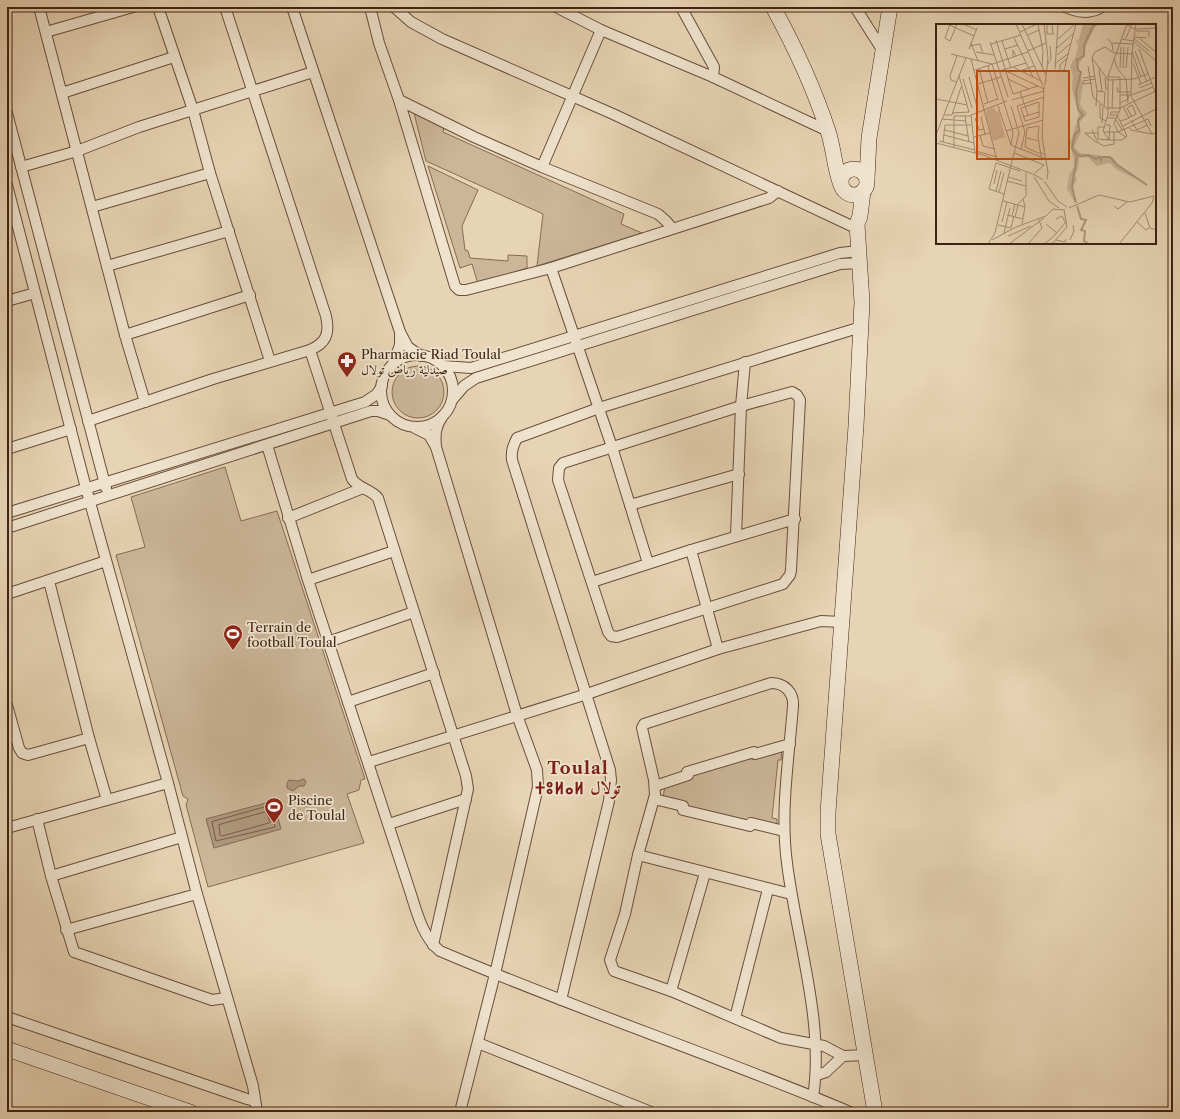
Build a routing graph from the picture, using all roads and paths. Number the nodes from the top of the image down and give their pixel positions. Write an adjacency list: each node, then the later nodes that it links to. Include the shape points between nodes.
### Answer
1 (40, 7): 16 (street)
2 (133, 7): 16 (street)
3 (158, 7): 18 (street)
4 (225, 7): 21 (street)
5 (292, 7): 19 (street)
6 (370, 7): 24 (street, via 379,43)
7 (394, 7): 23 (street, via 421,28)
8 (556, 7): 15 (street)
9 (681, 7): 20 (street, via 714,67)
10 (773, 7): 27 (street, via 805,68)
11 (855, 7): 17 (street)
12 (890, 7): 17 (street)
13 (1065, 7): 14 (street, via 1088,13)
14 (1102, 7)
15 (601, 30): 20 (street); 23 (street)
16 (46, 32): 22 (street)
17 (883, 51): 28 (street)
18 (174, 57): 22 (street); 25 (street)
19 (313, 72): 21 (street); 50 (street)
20 (713, 78): 27 (street)
21 (252, 91): 25 (street); 53 (street, via 328,322 326,338 321,345)
22 (62, 93): 30 (street)
23 (572, 97): 32 (street); 38 (street)
24 (399, 100): 32 (street); 45 (street, via 456,286 460,290 466,290)
25 (193, 110): 30 (street); 34 (street)
26 (7, 113): 31 (street)
27 (828, 131): 29 (street)
28 (869, 138): 33 (street); 36 (street)
29 (832, 146): 33 (street); 37 (street, via 832,156)
30 (77, 151): 31 (street); 39 (street)
31 (21, 167): 67 (street)
32 (542, 168): 41 (street, via 658,214)
33 (852, 169): 36 (street, via 863,173); 37 (street, via 842,177)
34 (210, 173): 39 (street); 42 (street)
35 (7, 185): 46 (street)
36 (865, 185): 37 (street, via 852,196); 40 (street)
37 (843, 188): 40 (street)
38 (778, 191): 40 (street); 41 (street, via 769,198)
39 (92, 207): 44 (street)
40 (857, 226): 43 (street)
41 (672, 228): 45 (street)
42 (229, 231): 44 (street); 47 (street)
43 (859, 257): 49 (street); 52 (street)
44 (107, 266): 51 (street)
45 (551, 268): 52 (street)
46 (35, 293): 48 (street); 70 (street)
47 (250, 296): 51 (street); 55 (street)
48 (7, 301)
49 (861, 327): 56 (street); 97 (street)
50 (400, 332): 54 (street, via 408,346); 57 (street, via 400,345)
51 (125, 335): 61 (street)
52 (575, 341): 58 (street, via 471,368); 60 (street, via 476,378 464,386); 63 (street)
53 (310, 350): 55 (street); 64 (street)
54 (421, 356): 57 (street, via 401,359); 58 (street, via 433,359)
55 (270, 362): 61 (street)
56 (745, 362): 62 (street); 63 (street)
57 (392, 365): 59 (street, via 385,375)
58 (443, 366): 60 (street, via 452,382)
59 (382, 386): 64 (street, via 377,394 365,402); 65 (street, via 383,401)
60 (452, 400): 66 (street)
61 (145, 402): 67 (street)
62 (741, 406): 73 (street); 75 (street); 84 (street, via 792,392 800,400)
63 (599, 408): 73 (street); 101 (street, via 517,438 511,452)
64 (332, 412): 68 (street); 76 (street)
65 (390, 415): 68 (street, via 371,411); 69 (street)
66 (443, 416): 69 (street, via 428,426); 72 (street, via 437,427)
67 (88, 421): 76 (street)
68 (335, 423): 71 (street); 78 (street, via 352,479)
69 (411, 427): 72 (street, via 429,435)
70 (71, 429): 74 (street); 77 (street)
71 (267, 445): 79 (street); 83 (street)
72 (436, 447): 104 (street)
73 (612, 447): 81 (street); 93 (street, via 563,463 558,473 558,480)
74 (7, 449)
75 (739, 474): 81 (street); 86 (street)
76 (104, 483): 77 (street); 79 (street)
77 (86, 488): 80 (street); 82 (street)
78 (363, 488): 83 (street); 88 (street, via 378,498)
79 (108, 496): 80 (street)
80 (90, 501): 85 (street); 89 (street)
81 (630, 505): 90 (street)
82 (7, 513)
83 (288, 518): 91 (street)
84 (795, 519): 86 (street); 95 (street, via 792,570 783,584)
85 (7, 528)
86 (736, 536): 87 (street)
87 (691, 550): 90 (street); 95 (street)
88 (394, 551): 91 (street); 96 (street)
89 (106, 561): 92 (street); 109 (street)
90 (648, 563): 93 (street)
91 (308, 580): 98 (street)
92 (49, 581): 94 (street); 106 (street)
93 (592, 582): 95 (street, via 611,636 617,637)
94 (7, 594)
95 (706, 608): 99 (street)
96 (414, 612): 98 (street); 100 (street)
97 (842, 622): 99 (street, via 821,621); 136 (street, via 828,793 828,834)
98 (328, 642): 102 (street)
99 (718, 649): 101 (street)
100 (434, 673): 102 (street); 105 (street)
101 (587, 694): 104 (street); 130 (street, via 611,780 609,801)
102 (348, 702): 108 (street)
103 (7, 705): 106 (street, via 22,753 28,755)
104 (517, 715): 105 (street); 127 (street, via 537,770 538,787)
105 (454, 735): 108 (street); 111 (street, via 466,776)
106 (88, 738): 113 (street)
107 (790, 744): 110 (street, via 687,772 688,775); 110 (street, via 792,696 783,686 767,684 642,725); 117 (street)
108 (369, 762): 115 (street)
109 (168, 783): 113 (street); 118 (street)
110 (655, 786): 112 (street)
111 (466, 799): 115 (street); 126 (street)
112 (654, 799): 117 (street, via 683,806 683,810 750,826 751,823); 119 (street)
113 (107, 800): 114 (street)
114 (38, 819): 116 (street); 121 (street)
115 (389, 824): 126 (street, via 420,920)
116 (7, 828)
117 (784, 831): 124 (street)
118 (182, 838): 121 (street); 123 (street)
119 (638, 855): 120 (street); 128 (street, via 625,914 610,960 611,966 614,971)
120 (705, 873): 122 (street); 128 (street)
121 (51, 876): 125 (street)
122 (768, 889): 124 (street); 132 (street)
123 (197, 894): 125 (street); 129 (street)
124 (791, 894): 134 (street)
125 (66, 930): 129 (street, via 71,948 77,954 212,1000)
126 (433, 945): 127 (street, via 440,951)
127 (495, 974): 130 (street); 133 (street)
128 (671, 990): 132 (street)
129 (226, 998): 140 (street, via 241,1042)
130 (561, 1000): 139 (street)
131 (7, 1017): 140 (street)
132 (735, 1018): 134 (street, via 781,1038)
133 (478, 1043): 143 (street); 144 (street)
134 (815, 1044): 137 (street); 138 (street)
135 (7, 1049): 141 (street)
136 (866, 1055): 137 (street); 146 (street)
137 (843, 1056): 138 (street, via 826,1072)
138 (817, 1075): 139 (street)
139 (813, 1096): 145 (street)
140 (255, 1101): 142 (street)
141 (190, 1112)
142 (257, 1112)
143 (460, 1112)
144 (651, 1112)
145 (850, 1112)
146 (876, 1112)

